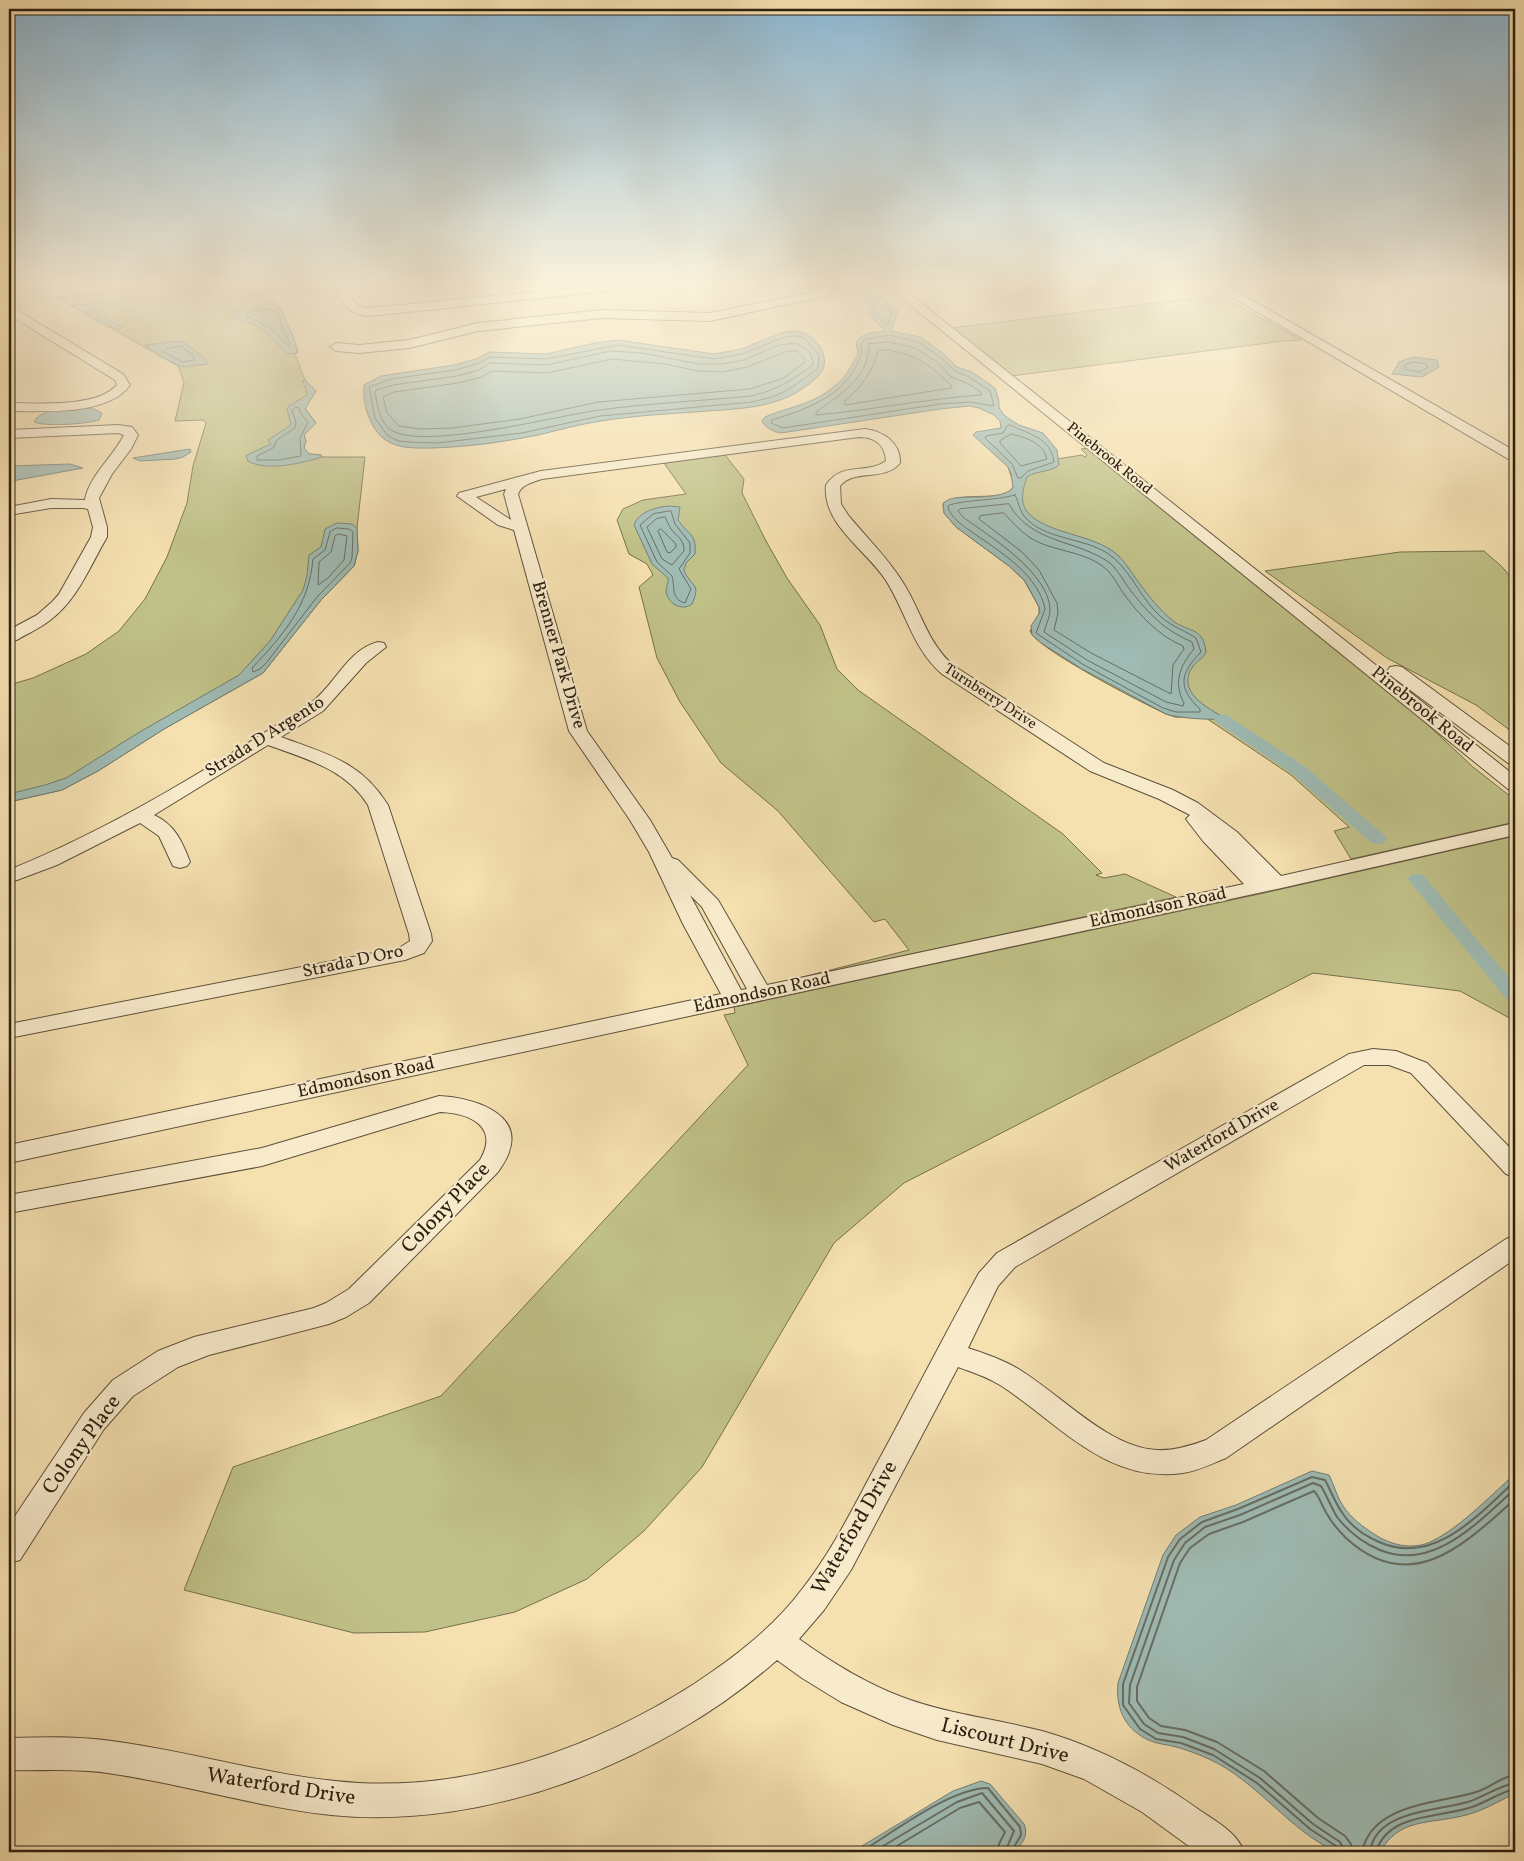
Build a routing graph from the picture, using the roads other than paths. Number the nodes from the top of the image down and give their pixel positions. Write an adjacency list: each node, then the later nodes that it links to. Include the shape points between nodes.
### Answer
1 (107, 370): 4 (street, via 119,377 124,385 115,394 90,402)
2 (998, 370): 11 (street, Pinebrook Road)
3 (1364, 370): 6 (street)
4 (9, 407)
5 (9, 434): 8 (street, via 118,429 130,432 129,442 100,480 92,498)
6 (1515, 457)
7 (527, 478): 10 (street, Brenner Park Drive, via 511,491); 10 (street, via 464,496 503,522); 22 (street, Turnberry Drive, via 847,434 862,436 892,457 893,463 887,468 837,479 833,485 832,500 840,517 894,579 933,658 1097,767 1188,806 1210,836)
8 (93, 506): 9 (street, via 78,502 60,503); 12 (street, via 100,527 99,537 66,596 43,618)
9 (9, 511)
10 (521, 527): 19 (street, Brenner Park Drive, via 577,728)
11 (1212, 541): 15 (street, Pinebrook Road, via 1291,593); 16 (street, Pinebrook Road)
12 (9, 637)
13 (378, 647): 14 (street, Strada D Argento, via 360,658 325,701)
14 (266, 738): 17 (street, Strada D Argento); 25 (street, Strada D Oro, via 343,768 370,790 378,805 420,934 420,948)
15 (1515, 759)
16 (1515, 784)
17 (140, 815): 20 (street, via 166,829); 21 (street, Strada D Argento, via 67,854)
18 (1515, 829): 22 (street, Edmondson Road)
19 (659, 852): 23 (street, Brenner Park Drive, via 710,904); 24 (street, Brenner Park Drive)
20 (180, 862)
21 (9, 877)
22 (1267, 885): 23 (street, Edmondson Road)
23 (761, 994): 24 (street, Edmondson Road)
24 (735, 1000): 26 (street, Edmondson Road)
25 (9, 1031)
26 (9, 1154)
27 (1515, 1168): 30 (street, Waterford Drive, via 1419,1068 1386,1056 1357,1059 1006,1260 988,1280)
28 (9, 1204): 31 (street, Colony Place, via 262,1157 438,1104 453,1103 476,1110 493,1122 498,1134 497,1152 489,1166 359,1296 319,1317 187,1351 152,1368 123,1388 94,1421)
29 (1515, 1246): 30 (street, via 1216,1449 1172,1464 1142,1462 1119,1454 1003,1373)
30 (951, 1353): 32 (street, Waterford Drive, via 844,1556 811,1603)
31 (9, 1550)
32 (777, 1641): 33 (street, Waterford Drive, via 704,1697 628,1741 545,1773 459,1793 363,1800 270,1788 110,1757); 34 (street, Liscourt Drive, via 810,1667 890,1709 938,1724 1051,1750 1103,1770 1151,1797)
33 (9, 1754)
34 (1226, 1852)

